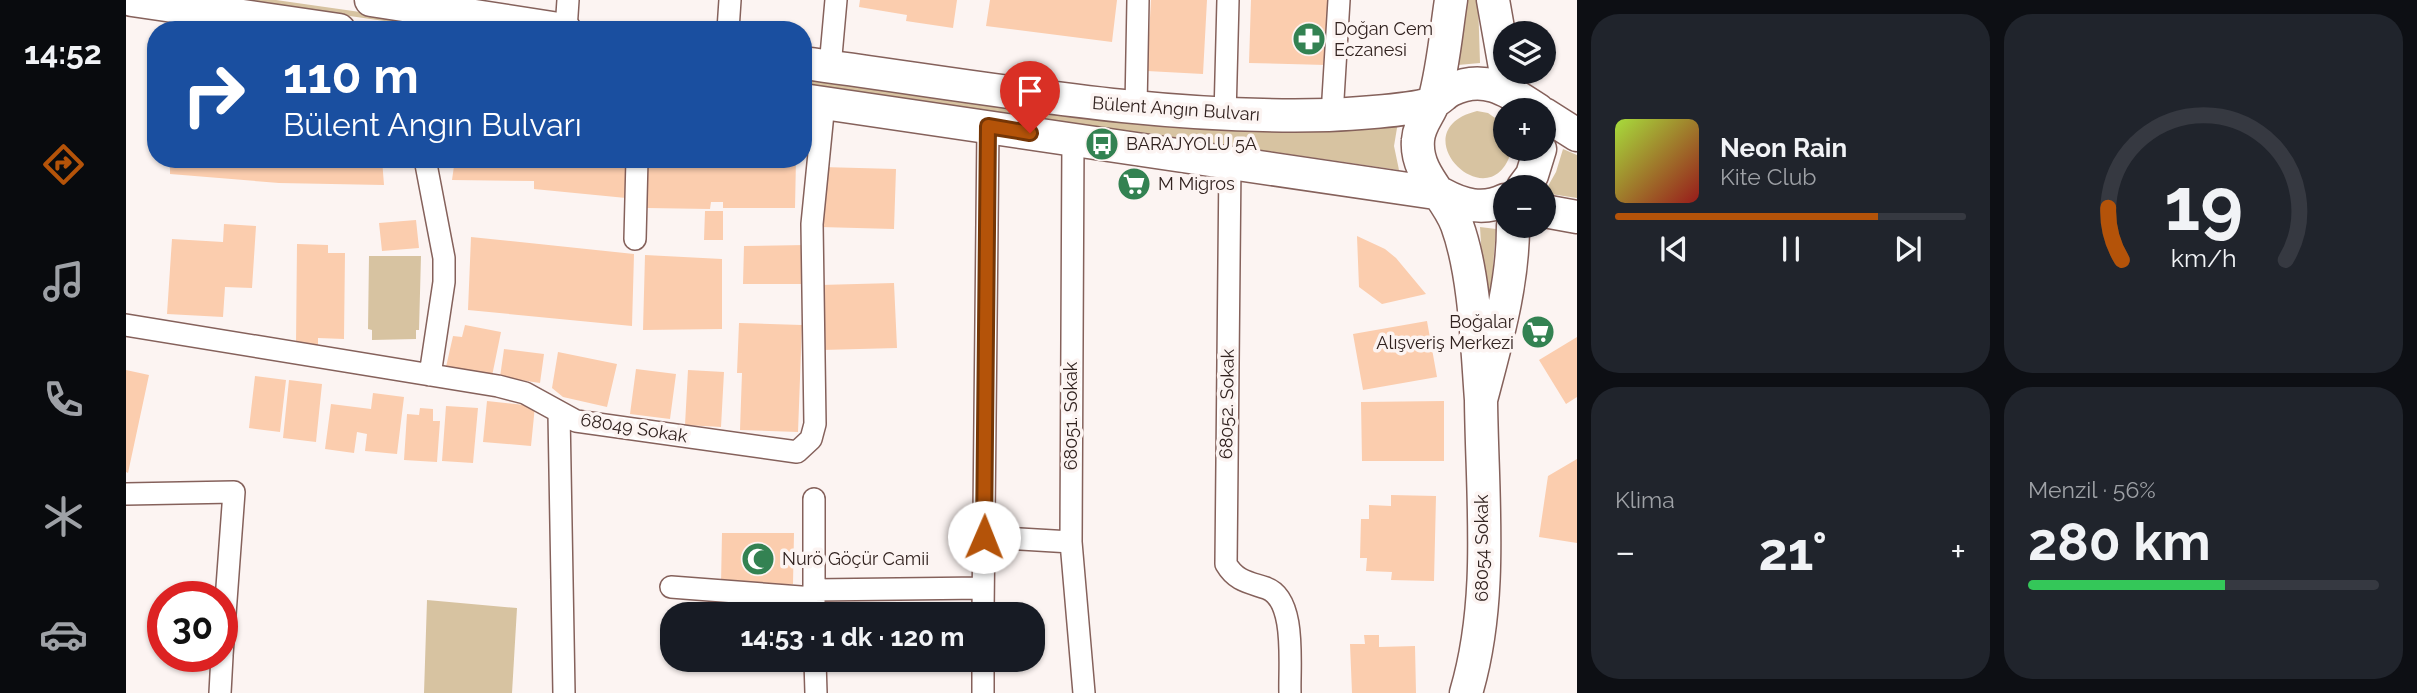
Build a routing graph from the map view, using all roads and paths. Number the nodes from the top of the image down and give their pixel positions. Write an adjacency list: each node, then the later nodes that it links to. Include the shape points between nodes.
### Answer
1 (132, 0): 12 (main road)
2 (568, 0): 14 (street)
3 (730, 0): 15 (street)
4 (836, 0): 17 (street)
5 (1138, 0): 21 (street)
6 (1228, 0): 23 (street)
7 (1339, 0): 22 (street)
8 (1451, 0): 20 (main road)
9 (1493, 0): 16 (main road)
10 (387, 1): 11 (main road)
11 (496, 9): 13 (main road)
12 (277, 21)
13 (535, 21)
14 (566, 21)
15 (729, 21)
16 (1497, 21)
17 (816, 65): 21 (main road, Bülent Angın Bulvarı)
18 (1519, 98): 20 (main road, Bülent Angın Bulvarı, via 1488,83 1468,84 1449,90)
19 (814, 101): 25 (main road); 40 (street, 68049 Sokak, via 815,424 805,447 797,452 576,421)
20 (1433, 103): 22 (main road, Bülent Angın Bulvarı); 31 (main road, via 1418,139 1419,160 1427,179)
21 (1136, 107): 23 (main road, Bülent Angın Bulvarı)
22 (1332, 115): 23 (main road, Bülent Angın Bulvarı)
23 (1225, 116)
24 (1556, 123): 26 (main road, Bülent Angın Bulvarı)
25 (988, 126): 27 (main road); 43 (street)
26 (1577, 135)
27 (1073, 139): 28 (main road); 44 (street, 68051. Sokak)
28 (1230, 162): 31 (main road); 58 (street, 68052. Sokak, via 1226,564 1234,576 1281,598 1287,611)
29 (427, 168): 38 (street, via 444,258)
30 (637, 168): 36 (street)
31 (1442, 194): 32 (main road, via 1460,204); 39 (main road, via 1458,226 1474,306)
32 (1493, 203)
33 (1556, 213): 34 (main road)
34 (1577, 217)
35 (1513, 238): 39 (main road, via 1505,310)
36 (635, 239)
37 (126, 326): 38 (street, 68049 Sokak)
38 (430, 375): 40 (street, 68049 Sokak, via 525,393)
39 (1481, 400): 59 (main road, 68054 Sokak, via 1481,614)
40 (559, 413): 54 (street)
41 (126, 494): 45 (street, via 234,492)
42 (814, 499): 48 (street)
43 (984, 537): 44 (street); 47 (street)
44 (1071, 542): 57 (street, 68051. Sokak)
45 (227, 581)
46 (671, 587): 48 (street)
47 (984, 588): 48 (street); 49 (street)
48 (814, 601)
49 (983, 602)
50 (221, 672): 53 (street)
51 (815, 672): 55 (street)
52 (983, 672): 56 (street)
53 (219, 693)
54 (564, 693)
55 (816, 693)
56 (983, 693)
57 (1084, 693)
58 (1290, 693)
59 (1465, 693)

